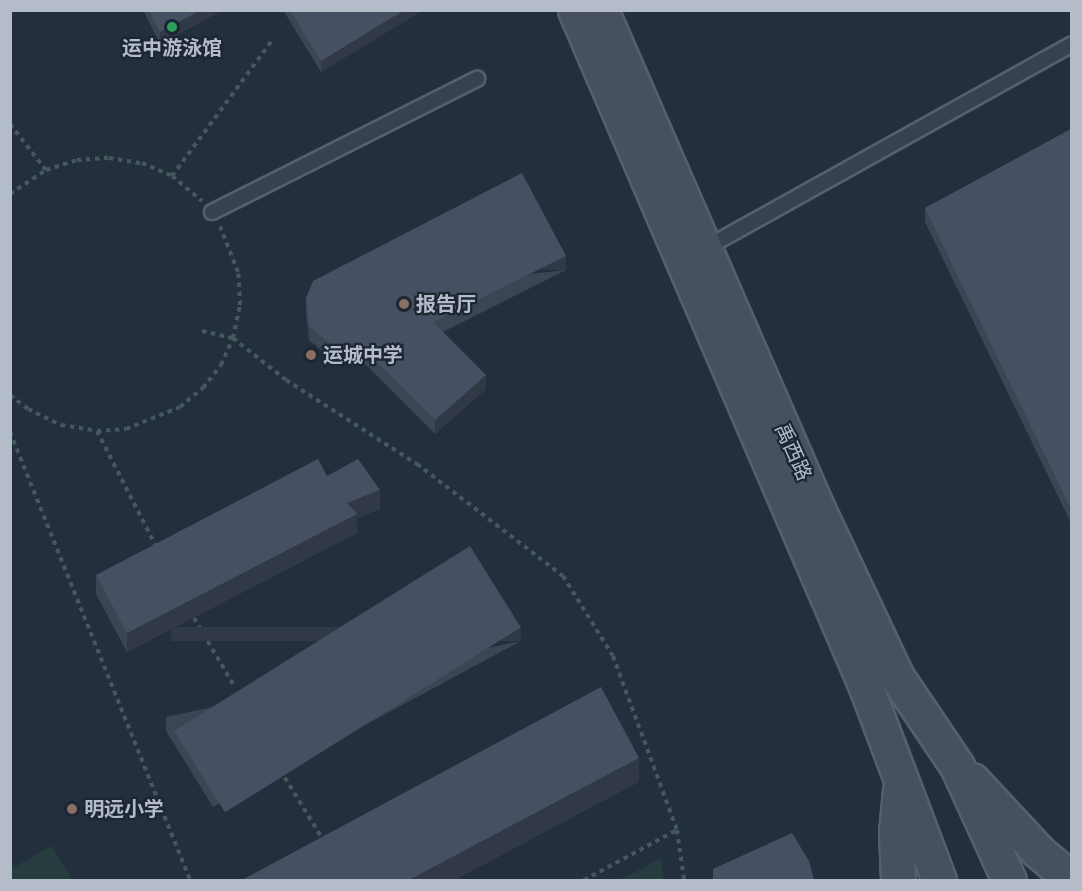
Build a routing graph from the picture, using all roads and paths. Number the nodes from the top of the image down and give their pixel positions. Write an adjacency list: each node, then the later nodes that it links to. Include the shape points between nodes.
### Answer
1 (575, 10): 22 (main road, 禹西路, via 866,687)
2 (601, 10): 11 (main road, 禹西路)
3 (273, 39): 8 (path)
4 (1071, 44): 11 (lane)
5 (477, 79): 10 (lane)
6 (10, 124): 7 (path)
7 (46, 170): 8 (path, via 77,160 110,158 142,163); 9 (path)
8 (172, 176): 10 (path)
9 (10, 194)
10 (212, 212): 13 (path, via 229,240 238,272 240,305)
11 (704, 249): 20 (main road, 禹西路, via 897,677)
12 (202, 331): 13 (path)
13 (233, 338): 15 (path, via 221,365 203,388 180,407 126,429); 23 (path, via 286,380 417,464 562,576 613,656)
14 (10, 395): 15 (path, via 61,425)
15 (97, 431): 17 (path)
16 (10, 432): 25 (path)
17 (158, 550)
18 (194, 618): 19 (path)
19 (237, 691)
20 (957, 766): 30 (main road, 禹西路); 31 (main road)
21 (280, 770): 24 (path)
22 (900, 785): 28 (main road, via 896,832); 29 (main road, 禹西路)
23 (677, 830): 26 (path); 27 (path)
24 (328, 846)
25 (190, 880)
26 (584, 880)
27 (684, 880)
28 (898, 880)
29 (939, 880)
30 (1009, 880)
31 (1071, 880)

